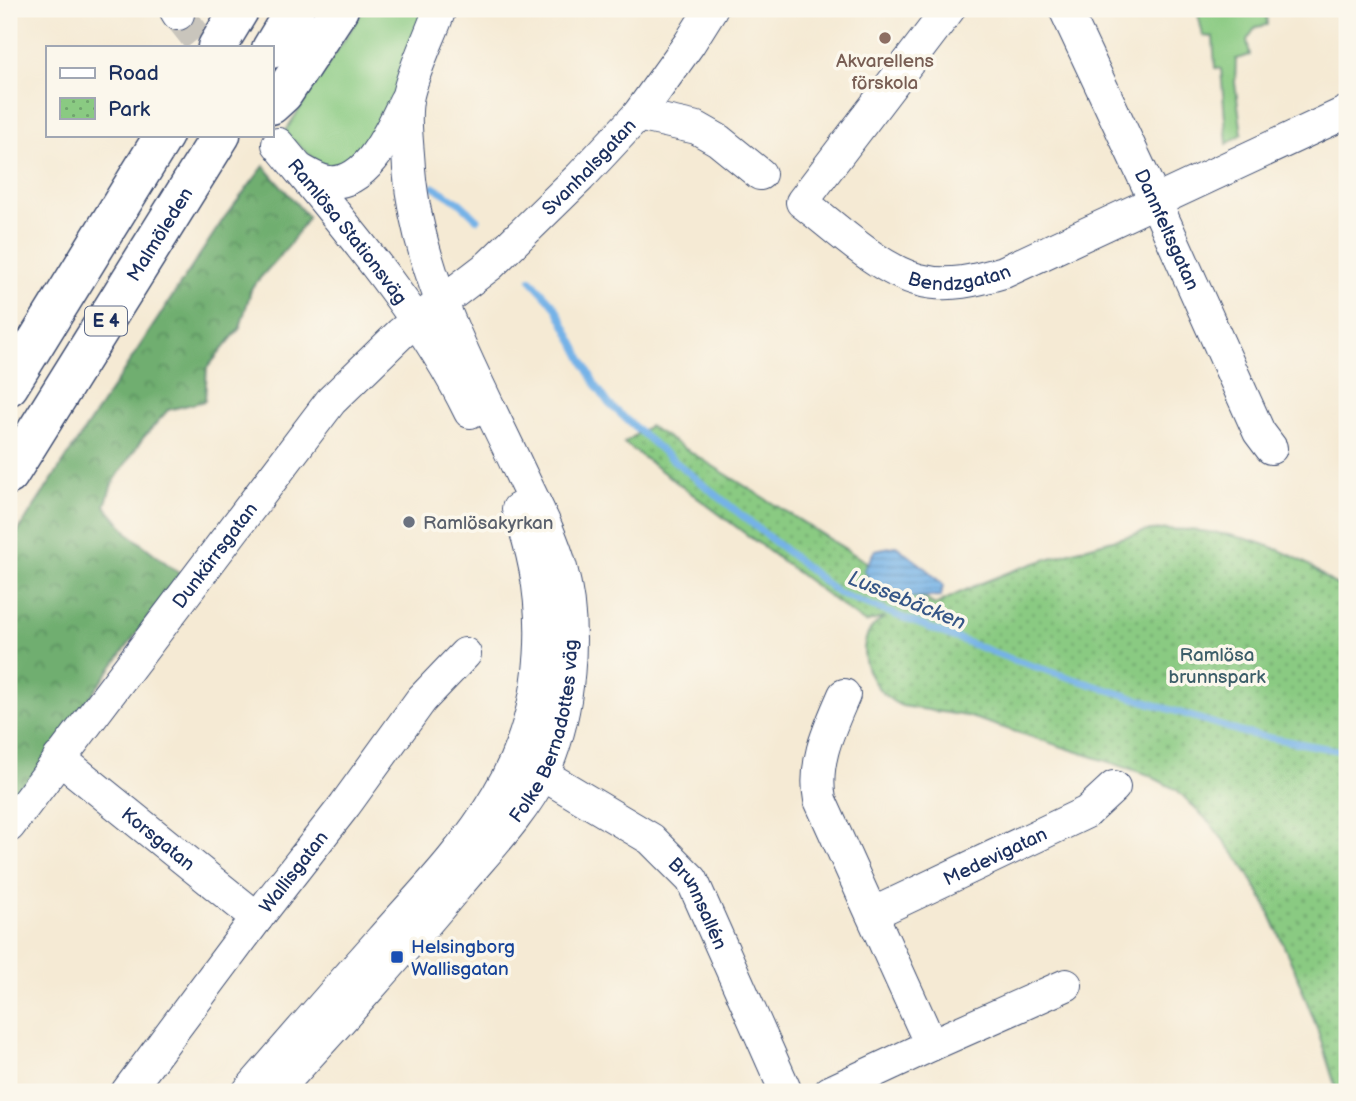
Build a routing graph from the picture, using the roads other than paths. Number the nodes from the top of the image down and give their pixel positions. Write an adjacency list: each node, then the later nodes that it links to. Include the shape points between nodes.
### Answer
1 (219, 9): 9 (highway)
2 (240, 9): 10 (highway)
3 (295, 9): 11 (highway)
4 (339, 9): 13 (highway)
5 (440, 9): 12 (street, Ramlösa Stationsväg)
6 (711, 9): 15 (street, Svanhalsgatan)
7 (949, 9): 22 (street, Bendzgatan, via 802,202 897,271 947,284 1004,272)
8 (1065, 9): 22 (street, Dannfeltsgatan)
9 (206, 46)
10 (218, 46)
11 (273, 46)
12 (407, 97): 20 (street, via 380,149 361,170 326,182); 23 (street, Ramlösa Stationsväg, via 415,220)
13 (273, 103)
14 (1347, 112): 22 (street, Bendzgatan)
15 (638, 115): 21 (street, via 697,128); 23 (street, Svanhalsgatan, via 490,265)
16 (163, 136): 24 (highway, E 4)
17 (236, 136): 19 (highway, Malmöleden)
18 (278, 144): 20 (street, Ramlösa Stationsväg)
19 (212, 150): 26 (highway, Malmöleden / E 4)
20 (298, 168): 23 (street, Ramlösa Stationsväg)
21 (760, 174)
22 (1155, 201): 25 (street, Dannfeltsgatan, via 1259,432)
23 (429, 312): 29 (street, Dunkärrsgatan, via 363,367 331,401); 30 (street, Folke Bernadottes väg, via 554,544 566,589 571,629 564,705 555,745); 38 (street, Folke Bernadottes väg, via 458,387 528,536 541,613 542,648 534,702 514,764 470,835)
24 (9, 386)
25 (1271, 448)
26 (9, 475)
27 (465, 654): 34 (street, Wallisgatan, via 421,700)
28 (844, 695): 33 (street, via 827,734 817,782 820,800)
29 (59, 758): 32 (street, Dunkärrsgatan); 34 (street, Korsgatan)
30 (542, 774): 39 (street, Folke Bernadottes väg, via 501,836); 40 (street, Brunnsallén, via 651,838 692,880)
31 (1114, 787): 33 (street, Medevigatan, via 1087,812)
32 (9, 826)
33 (872, 914): 36 (street)
34 (257, 918): 37 (street, Wallisgatan)
35 (1066, 985): 36 (street)
36 (931, 1045): 41 (street)
37 (127, 1092)
38 (248, 1092)
39 (275, 1092)
40 (786, 1092)
41 (830, 1092)

